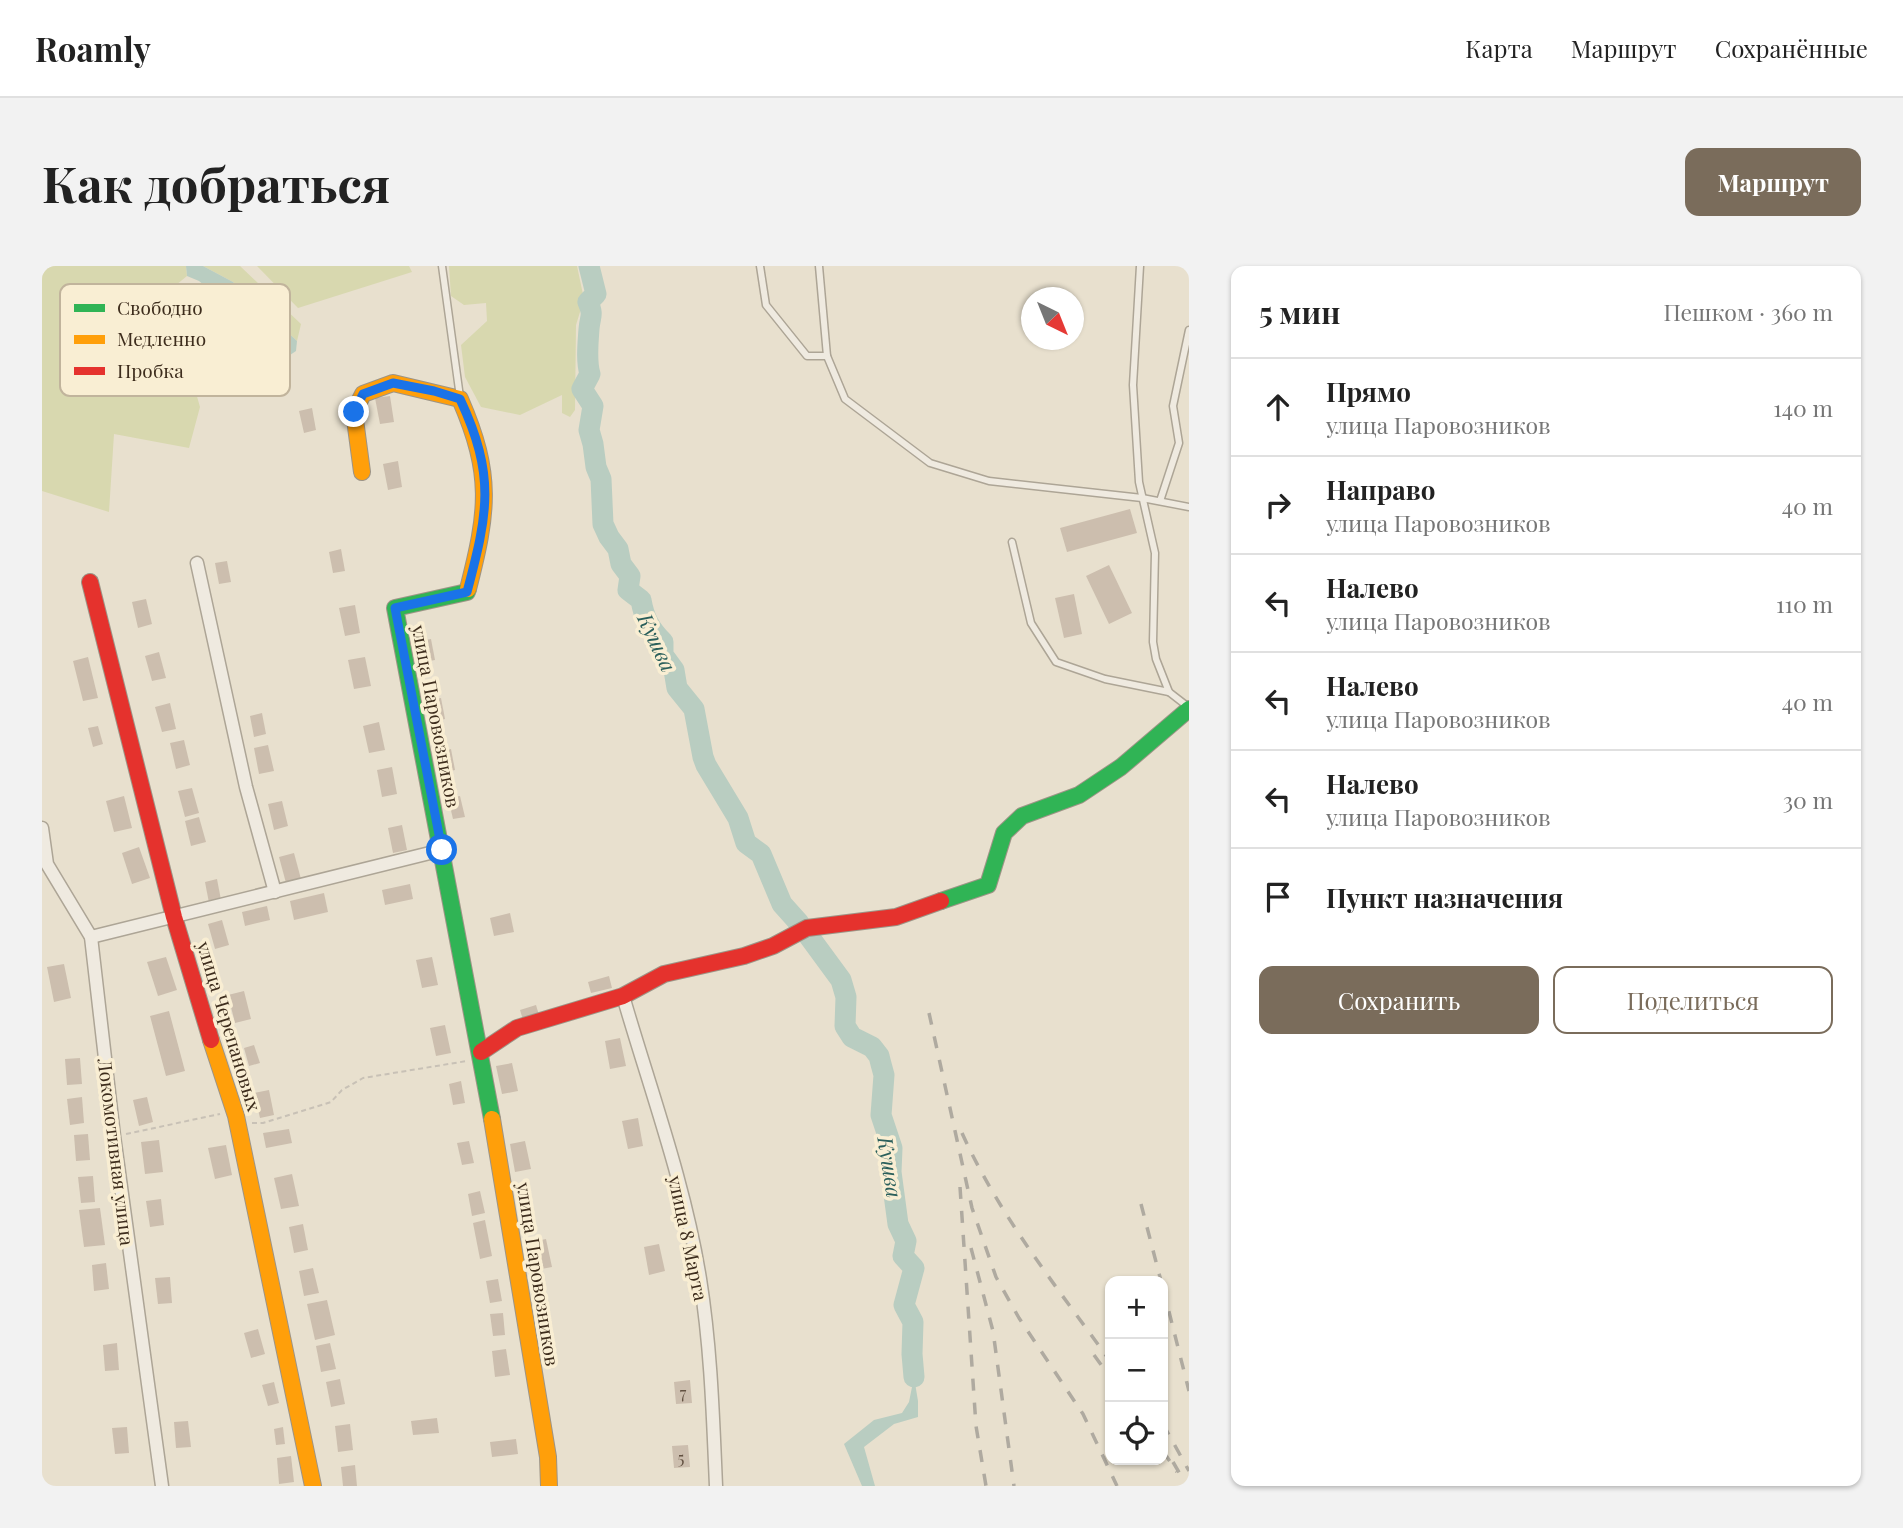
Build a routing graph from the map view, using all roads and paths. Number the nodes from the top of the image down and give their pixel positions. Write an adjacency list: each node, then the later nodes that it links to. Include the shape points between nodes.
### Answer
1 (442, 266): 7 (lane)
2 (760, 266): 6 (lane, via 766,305 807,356)
3 (819, 266): 6 (lane)
4 (1140, 266): 9 (lane, via 1133,385)
5 (1189, 330): 10 (lane, via 1173,406 1179,443)
6 (827, 356): 9 (lane, via 845,399 930,463 989,481)
7 (460, 399): 8 (street, via 393,383 363,394 354,412); 18 (street, улица Паровозников, via 482,457 486,497 483,532 467,592 395,608)
8 (362, 472)
9 (1142, 498): 10 (lane); 15 (lane, via 1154,553 1153,642)
10 (1160, 501): 11 (lane)
11 (1189, 507)
12 (1012, 542): 15 (lane, via 1031,623 1056,662 1105,679)
13 (197, 563): 20 (street, via 246,787)
14 (90, 582): 21 (street, улица Черепановых)
15 (1169, 692): 16 (lane)
16 (1189, 708): 23 (street, via 1121,767 1079,795 1022,816 1004,833 988,885 895,917 807,928 744,956 664,974)
17 (42, 828): 19 (street, Локомотивная улица)
18 (442, 850): 20 (street); 24 (street, улица Паровозников)
19 (44, 855): 22 (street, Локомотивная улица)
20 (275, 892): 21 (street)
21 (174, 917): 22 (street); 25 (street, улица Черепановых)
22 (90, 937): 26 (street, Локомотивная улица)
23 (623, 996): 24 (street, via 517,1028 493,1042); 30 (street, улица 8 Марта, via 683,1201 700,1277 711,1364)
24 (482, 1056): 25 (path, via 363,1078 331,1102 263,1123 249,1123); 29 (street, улица Паровозников)
25 (236, 1116): 26 (path, via 218,1114); 28 (street, улица Черепановых)
26 (114, 1136): 27 (street, Локомотивная улица)
27 (162, 1486)
28 (313, 1486)
29 (549, 1486)
30 (716, 1486)

